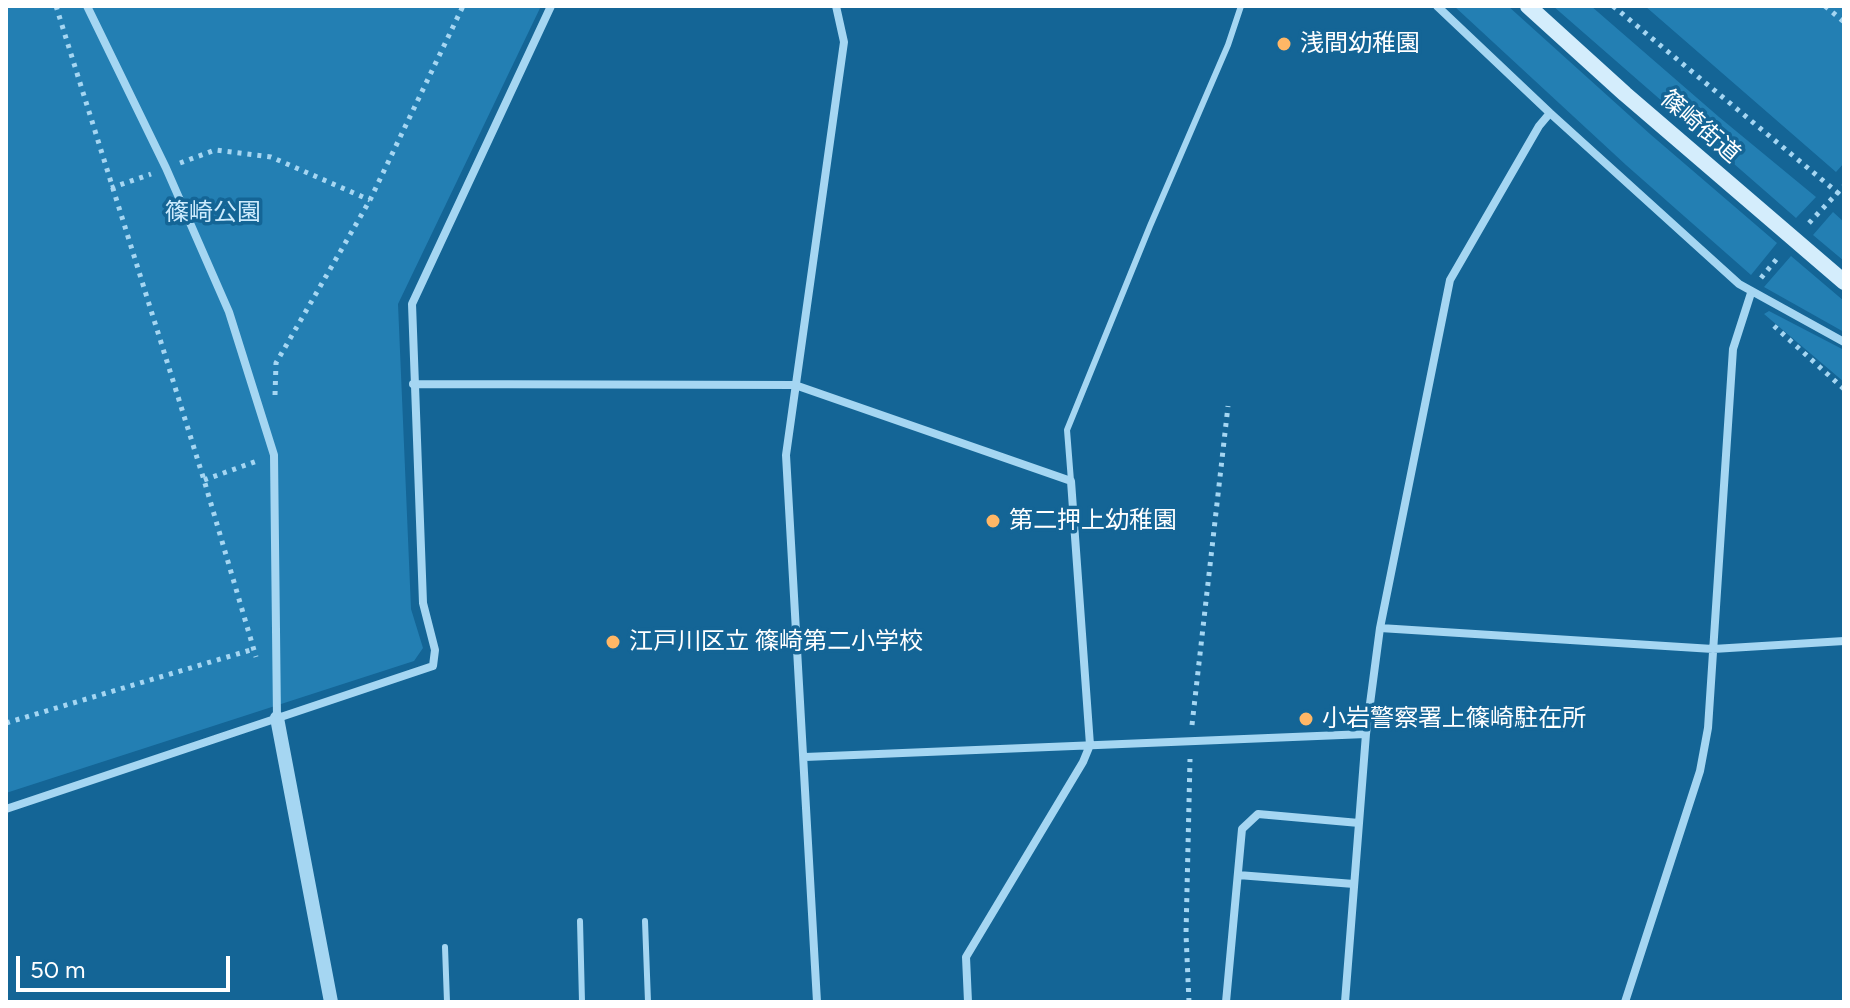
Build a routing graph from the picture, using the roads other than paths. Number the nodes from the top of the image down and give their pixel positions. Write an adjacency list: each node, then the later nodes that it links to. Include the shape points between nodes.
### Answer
1 (87, 6): 17 (street, via 229,312 274,455)
2 (551, 6): 11 (street, via 412,304)
3 (836, 6): 12 (street, via 844,42)
4 (1241, 6): 13 (lane, via 1067,430)
5 (1437, 6): 7 (street)
6 (1528, 6): 8 (main road, 篠崎街道)
7 (1550, 113): 9 (street); 14 (street, via 1450,280)
8 (1844, 282)
9 (1751, 293): 10 (street); 16 (street, via 1733,349)
10 (1844, 342)
11 (413, 384): 12 (street); 17 (street, via 423,603 435,650 433,666)
12 (795, 385): 13 (street); 20 (street, via 786,455)
13 (1071, 481): 19 (street)
14 (1380, 628): 16 (street); 18 (street)
15 (1844, 641): 16 (street)
16 (1713, 649): 36 (street, via 1700,771)
17 (277, 718): 21 (street); 28 (street)
18 (1366, 734): 19 (street); 22 (street)
19 (1090, 745): 20 (street); 33 (street, via 966,957)
20 (805, 757): 32 (street)
21 (6, 809)
22 (1359, 823): 23 (street, via 1258,814 1242,829); 24 (street)
23 (1238, 875): 24 (street); 34 (street)
24 (1354, 884): 35 (street)
25 (580, 921): 30 (lane)
26 (645, 921): 31 (lane)
27 (445, 947): 29 (lane)
28 (331, 1002)
29 (447, 1002)
30 (582, 1002)
31 (648, 1002)
32 (817, 1002)
33 (968, 1002)
34 (1226, 1002)
35 (1345, 1002)
36 (1625, 1002)

